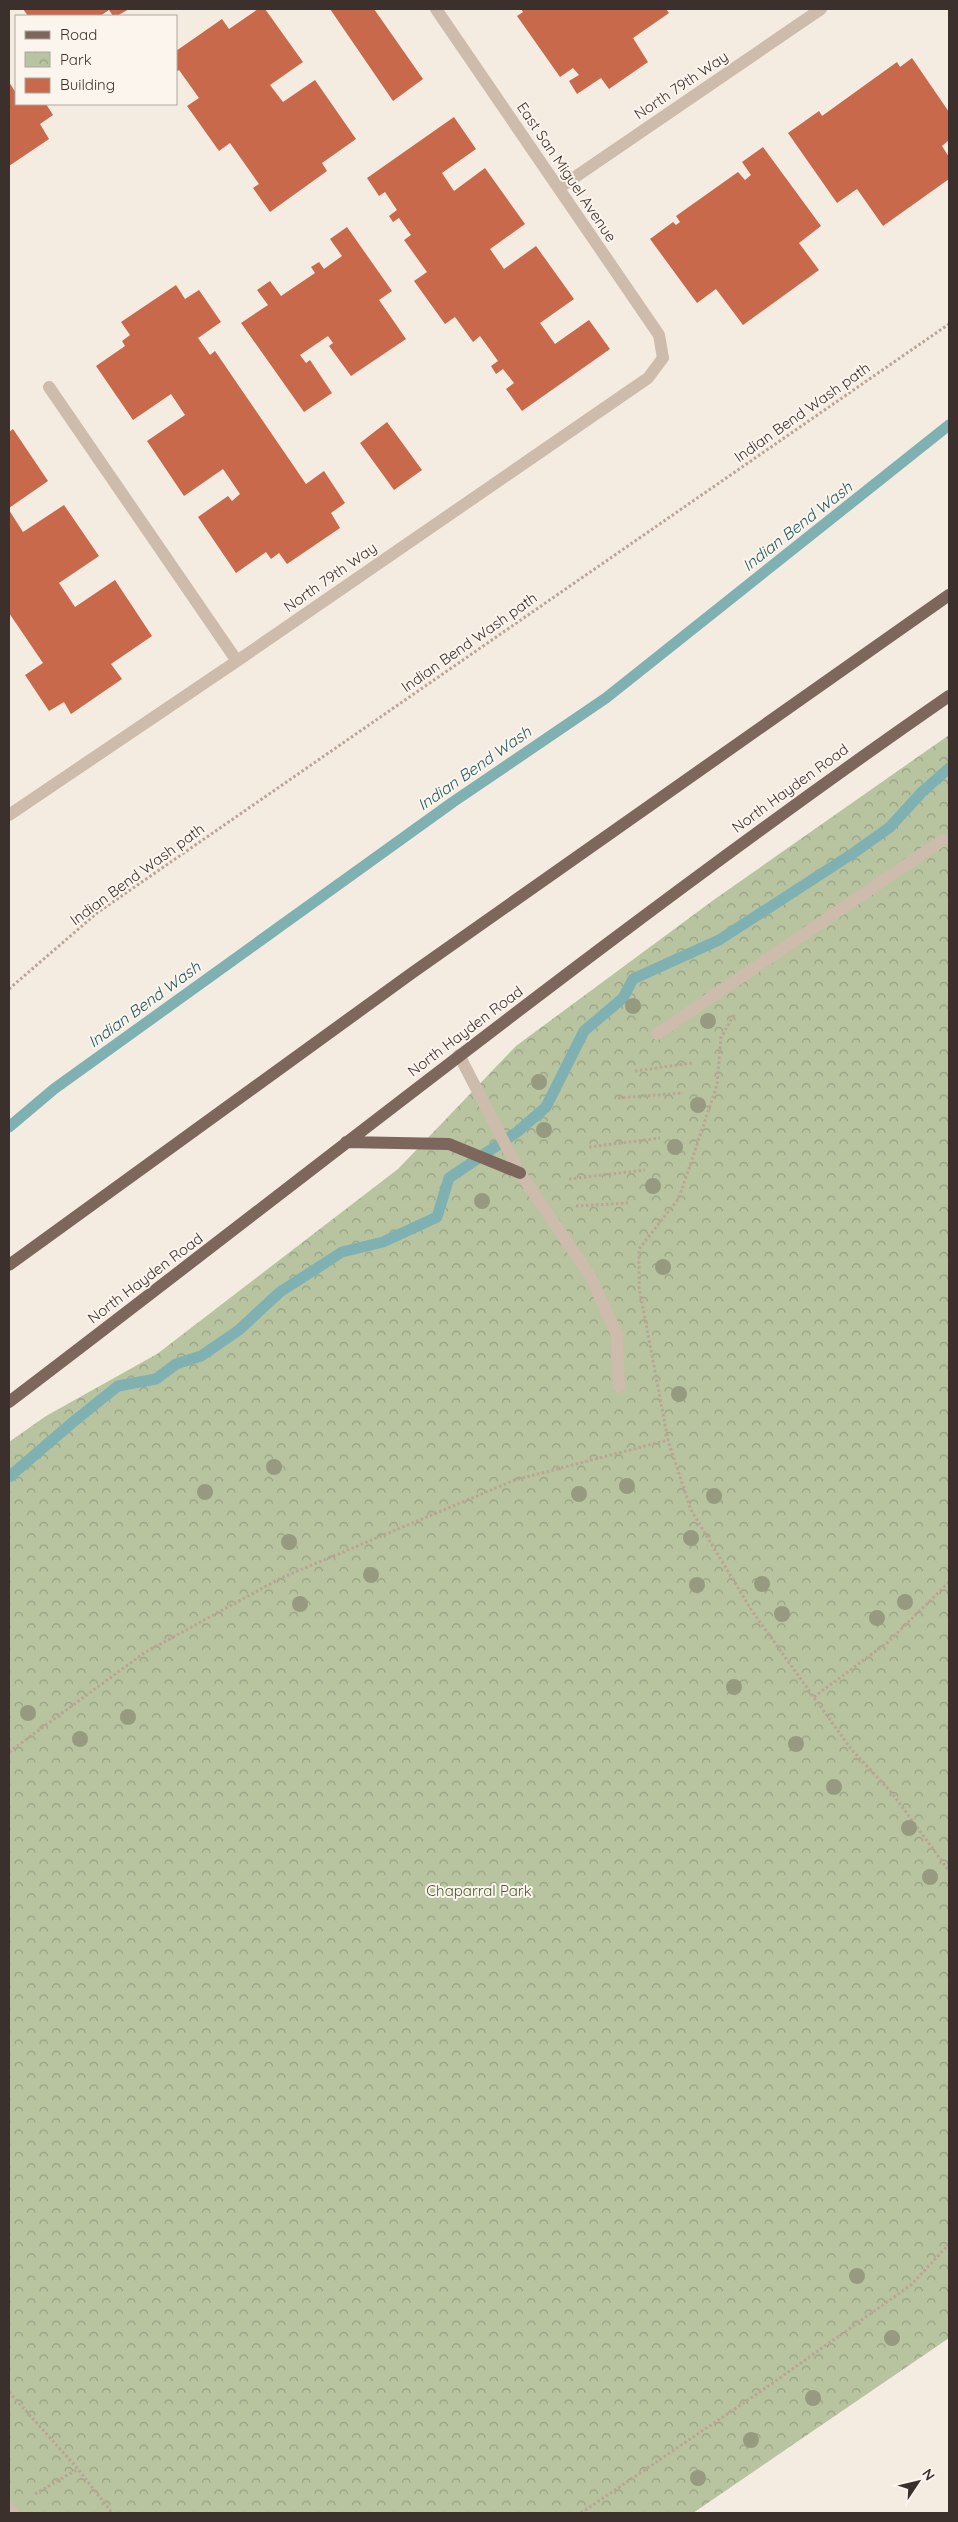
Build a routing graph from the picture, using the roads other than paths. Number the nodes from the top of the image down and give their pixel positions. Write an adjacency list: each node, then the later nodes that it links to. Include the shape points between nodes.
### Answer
1 (436, 9): 3 (street, East San Miguel Avenue)
2 (821, 9): 3 (street, North 79th Way)
3 (559, 188): 4 (street, East San Miguel Avenue, via 658,335)
4 (663, 358): 7 (street, North 79th Way, via 648,378)
5 (49, 387): 7 (street)
6 (949, 595): 15 (main road, via 412,973)
7 (238, 661): 9 (street, North 79th Way)
8 (949, 696): 12 (main road, North Hayden Road, via 750,837)
9 (9, 815)
10 (943, 840): 11 (street)
11 (657, 1034)
12 (459, 1055): 13 (main road, North Hayden Road); 14 (street)
13 (346, 1142): 14 (main road, via 450,1144); 17 (main road, North Hayden Road)
14 (520, 1173): 16 (street, via 591,1277 617,1335)
15 (9, 1265)
16 (619, 1387)
17 (9, 1402)
18 (9, 2508): 19 (street)
19 (13, 2513)

